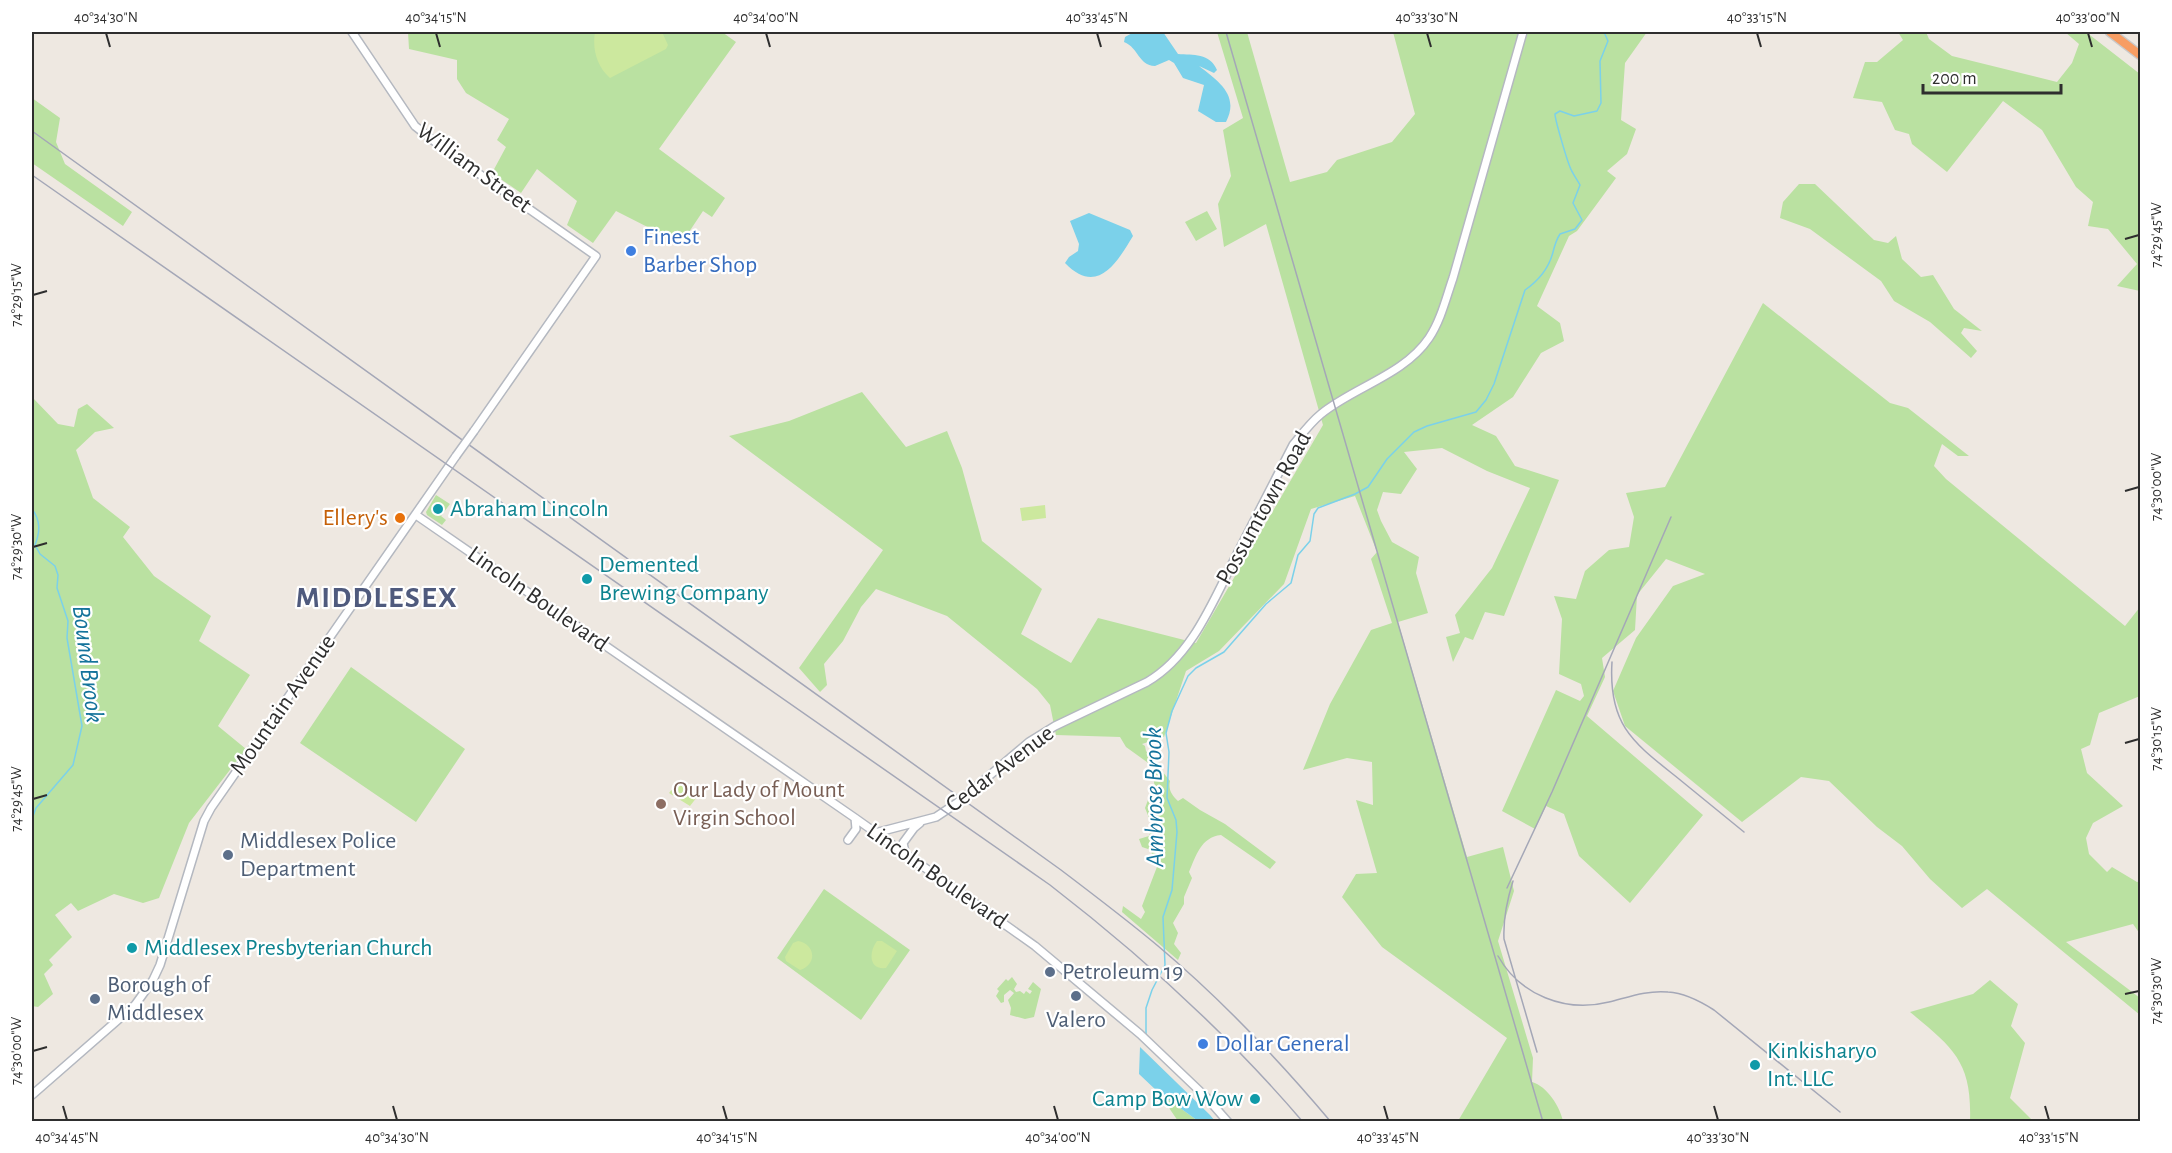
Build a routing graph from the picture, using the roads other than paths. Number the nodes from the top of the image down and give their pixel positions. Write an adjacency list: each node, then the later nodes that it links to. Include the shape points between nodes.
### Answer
1 (352, 32): 5 (main road, William Street, via 415,126)
2 (1523, 32): 7 (main road, Possumtown Road, via 1453,278 1441,316 1428,339 1409,359 1329,408 1306,428 1293,445 1188,643 1160,674)
3 (2110, 32): 4 (highway)
4 (2140, 55)
5 (596, 256): 6 (main road, Mountain Avenue, bridge)
6 (416, 515): 8 (main road, Lincoln Boulevard); 13 (main road, Mountain Avenue, via 211,808 160,965 145,994)
7 (1122, 695): 9 (main road, Cedar Avenue, via 1029,742 951,808)
8 (855, 818): 10 (main road, Lincoln Boulevard); 11 (main road, via 856,829)
9 (924, 821): 10 (main road, Cedar Avenue); 12 (main road, via 903,843)
10 (875, 833): 12 (main road, Lincoln Boulevard)
11 (848, 840)
12 (907, 854): 14 (main road, Lincoln Boulevard, via 1035,946 1140,1034)
13 (32, 1095)
14 (1228, 1122)

